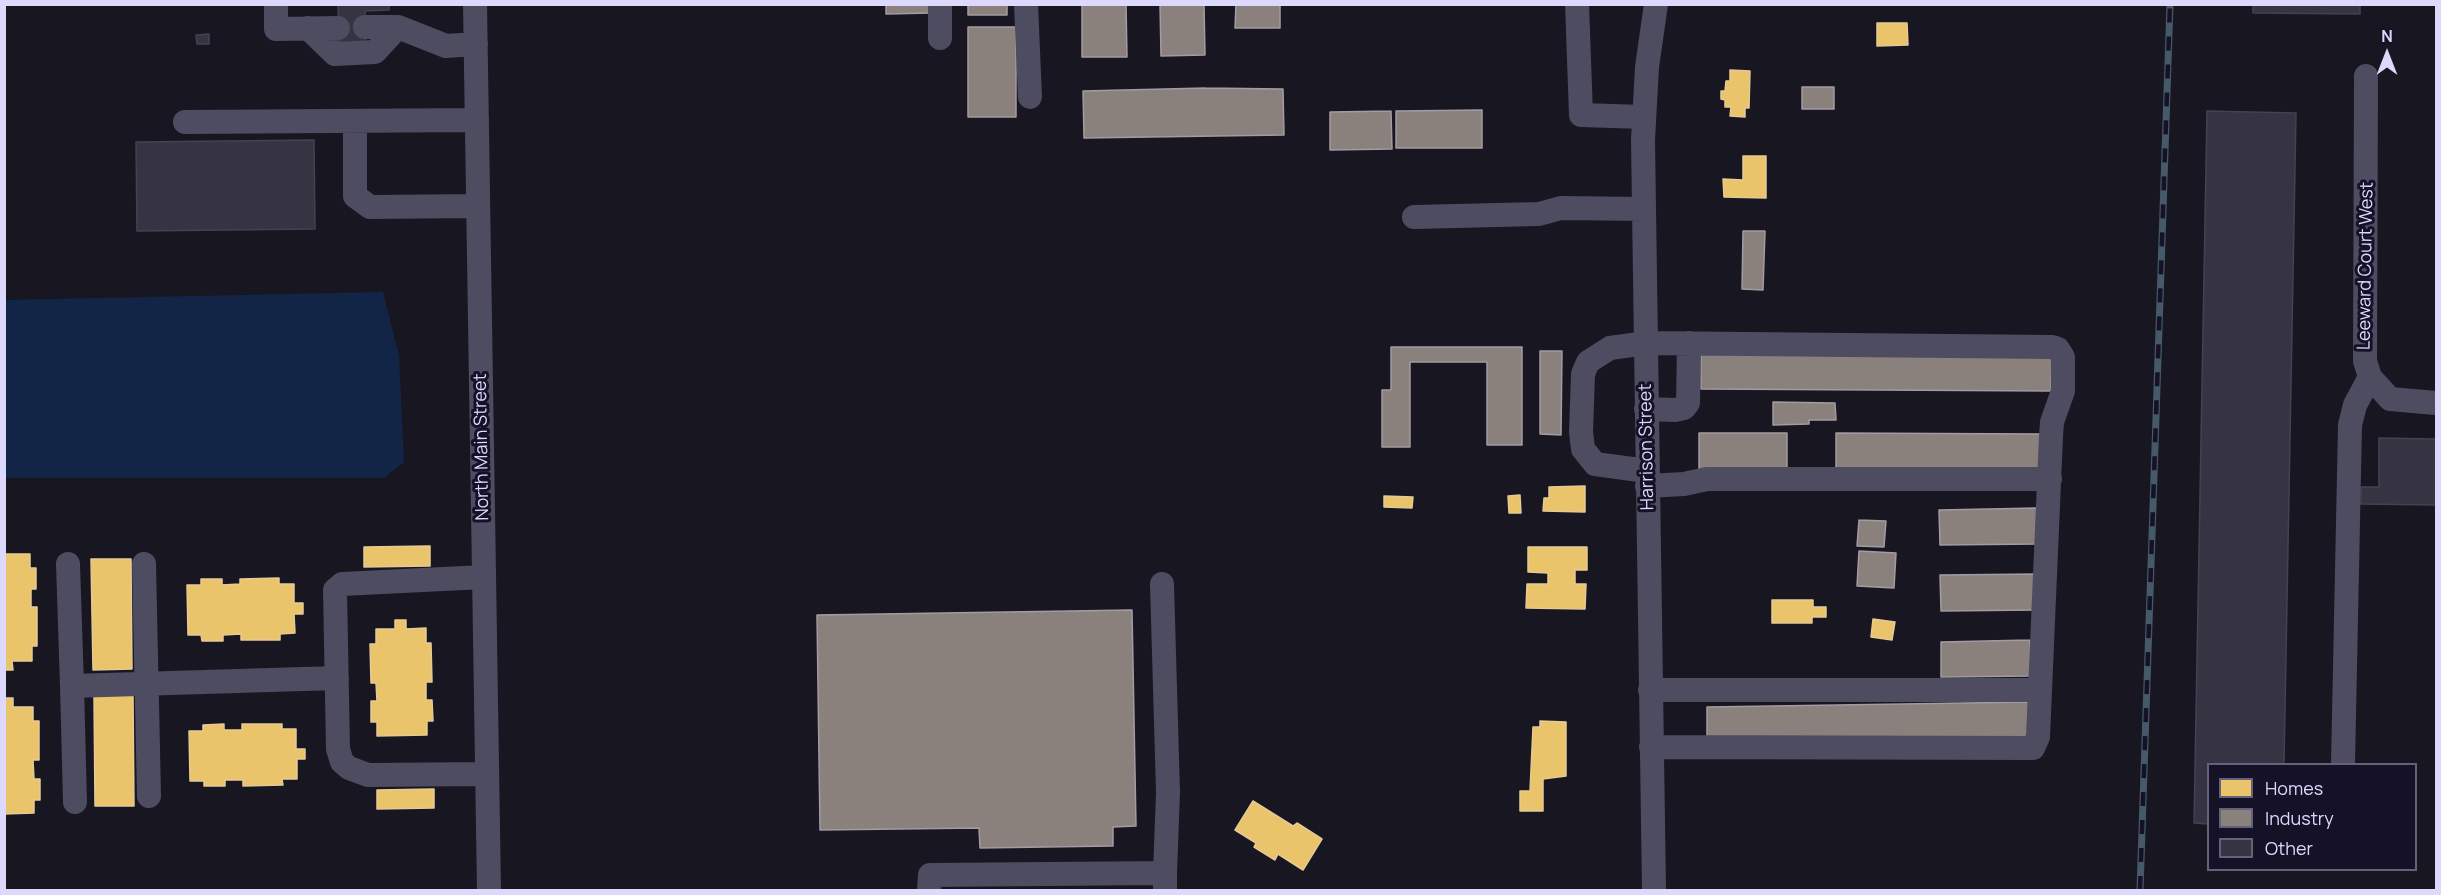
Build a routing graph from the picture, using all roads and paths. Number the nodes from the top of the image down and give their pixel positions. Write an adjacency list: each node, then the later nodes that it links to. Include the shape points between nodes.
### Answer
1 (276, 4): 9 (street, via 276,28)
2 (475, 4): 12 (street, North Main Street)
3 (940, 4): 11 (street)
4 (1026, 4): 14 (street)
5 (1577, 4): 15 (street, via 1581,116)
6 (1656, 4): 15 (street, Harrison Street)
7 (365, 27): 8 (street)
8 (398, 27): 9 (street, via 375,52 335,54); 12 (street, via 446,46)
9 (308, 28): 10 (street)
10 (338, 28)
11 (940, 38)
12 (476, 44): 16 (street, North Main Street)
13 (2366, 76): 24 (street, Leeward Court West, via 2365,361)
14 (1030, 97)
15 (1644, 117): 20 (street, Harrison Street)
16 (477, 120): 17 (street); 19 (street, North Main Street)
17 (355, 121): 18 (street); 19 (street, via 355,196 370,207)
18 (185, 122)
19 (478, 206): 31 (street, North Main Street)
20 (1644, 209): 21 (street, via 1561,208 1539,214); 22 (street, Harrison Street)
21 (1414, 217)
22 (1646, 343): 23 (street); 26 (street, Harrison Street); 27 (street, via 1610,348 1588,362 1583,375 1581,432 1583,449 1594,464)
23 (1689, 343): 26 (street, via 1688,403 1675,410); 28 (street, via 2058,349 2063,357 2063,391 2052,422)
24 (2370, 377): 25 (street, via 2390,399); 39 (street, via 2355,405 2350,425)
25 (2436, 403)
26 (1646, 409): 27 (street, Harrison Street)
27 (1647, 478): 28 (street, via 1684,484 1707,479); 36 (street, Harrison Street)
28 (2050, 479): 37 (street)
29 (68, 564): 35 (street)
30 (144, 564): 34 (street)
31 (484, 577): 33 (street, via 342,584 335,590); 40 (street, North Main Street)
32 (1162, 584): 43 (street, via 1168,792)
33 (337, 678): 34 (street); 40 (street, via 338,749 348,768 368,775)
34 (147, 683): 35 (street); 41 (street)
35 (72, 686): 42 (street)
36 (1650, 690): 37 (street); 38 (street, Harrison Street)
37 (2039, 690): 38 (street, via 2038,743 2033,748)
38 (1651, 747): 46 (street, Harrison Street)
39 (2343, 763)
40 (487, 774): 44 (street, North Main Street)
41 (149, 796)
42 (75, 802)
43 (1165, 882): 45 (street, via 930,875)
44 (489, 891)
45 (929, 891)
46 (1654, 891)

